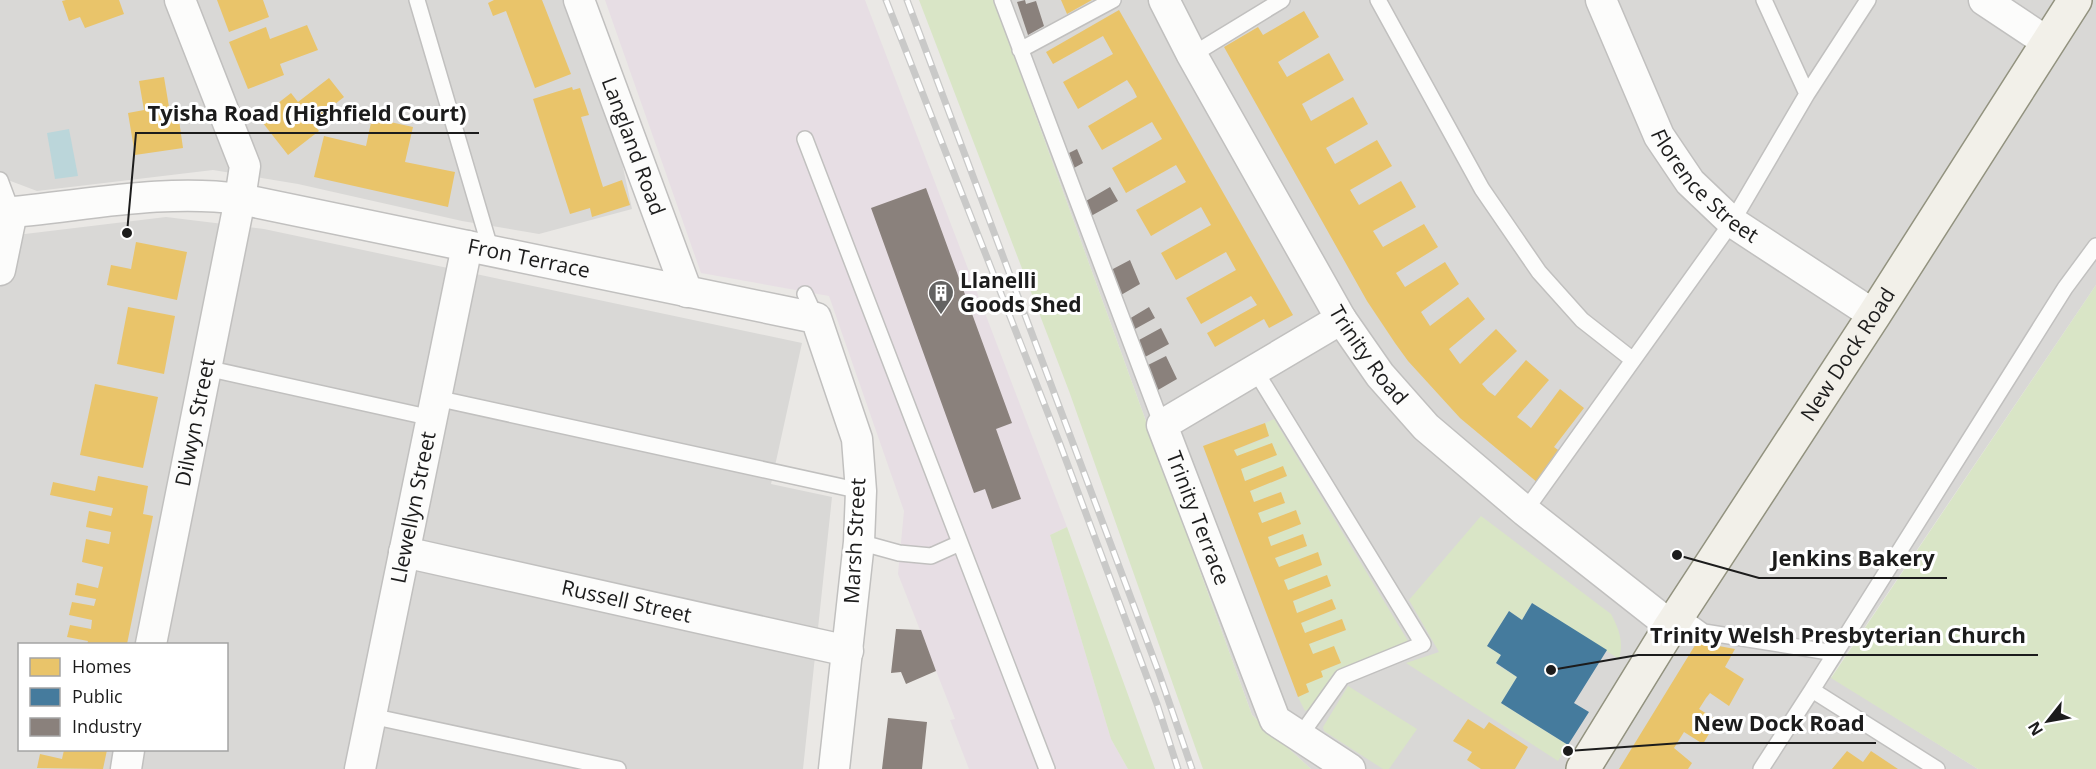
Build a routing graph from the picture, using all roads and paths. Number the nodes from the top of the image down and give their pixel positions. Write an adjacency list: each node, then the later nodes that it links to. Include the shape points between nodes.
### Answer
1 (180, 0): 20 (street, Dilwyn Street, via 245,166)
2 (417, 0): 24 (lane)
3 (579, 0): 26 (street, Langland Road)
4 (1002, 0): 15 (lane)
5 (1113, 0): 15 (lane)
6 (1164, 0): 16 (street, Trinity Road)
7 (1282, 0): 16 (lane)
8 (1378, 0): 30 (lane, via 1482,189 1539,272 1582,320)
9 (1601, 0): 22 (street, Florence Street, via 1659,136 1690,182)
10 (1764, 0): 17 (lane)
11 (1868, 0): 17 (lane)
12 (1983, 0): 14 (street)
13 (2075, 0): 14 (main road, New Dock Road)
14 (2047, 42): 28 (main road, New Dock Road)
15 (1020, 50): 34 (lane)
16 (1192, 55): 29 (street, Trinity Road)
17 (1807, 94): 22 (lane)
18 (805, 139): 38 (lane)
19 (0, 180): 21 (lane)
20 (240, 199): 21 (street, Fron Terrace, via 214,195 156,197); 24 (street, Fron Terrace); 31 (street, Dilwyn Street)
21 (6, 212): 25 (street)
22 (1732, 222): 28 (street, Florence Street); 30 (lane)
23 (2096, 246): 43 (lane, via 2065,288)
24 (479, 249): 26 (street, Fron Terrace); 33 (street, Llewellyn Street)
25 (0, 270)
26 (687, 291): 27 (street, Fron Terrace)
27 (811, 306): 35 (street, Marsh Street, via 857,439)
28 (1874, 315): 40 (main road, New Dock Road)
29 (1341, 319): 32 (street, Trinity Terrace); 36 (street, Trinity Road, via 1380,375 1426,427)
30 (1633, 360): 36 (lane)
31 (206, 368): 33 (lane); 41 (street, Dilwyn Street)
32 (1255, 370): 34 (street, Trinity Terrace); 46 (lane, via 1423,644 1342,677)
33 (434, 408): 35 (lane); 39 (street, Llewellyn Street)
34 (1162, 425): 46 (street, Trinity Terrace, via 1275,720)
35 (861, 491): 37 (street, Marsh Street)
36 (1525, 511): 40 (street, Trinity Road)
37 (859, 542): 38 (lane, via 899,553 931,556); 42 (street, Marsh Street)
38 (960, 543): 52 (lane)
39 (404, 552): 42 (street, Russell Street); 45 (street, Llewellyn Street)
40 (1675, 620): 43 (lane, via 1704,632); 54 (main road, New Dock Road)
41 (151, 643)
42 (848, 651): 51 (street, Marsh Street)
43 (1835, 653): 44 (lane)
44 (1812, 690): 55 (lane); 56 (lane)
45 (371, 716): 49 (street, Llewellyn Street); 50 (lane)
46 (1299, 736): 53 (street, Trinity Terrace)
47 (129, 751): 48 (street)
48 (126, 769)
49 (360, 769)
50 (618, 769)
51 (834, 769)
52 (1047, 769)
53 (1350, 769)
54 (1583, 769)
55 (1761, 769)
56 (1937, 769)

